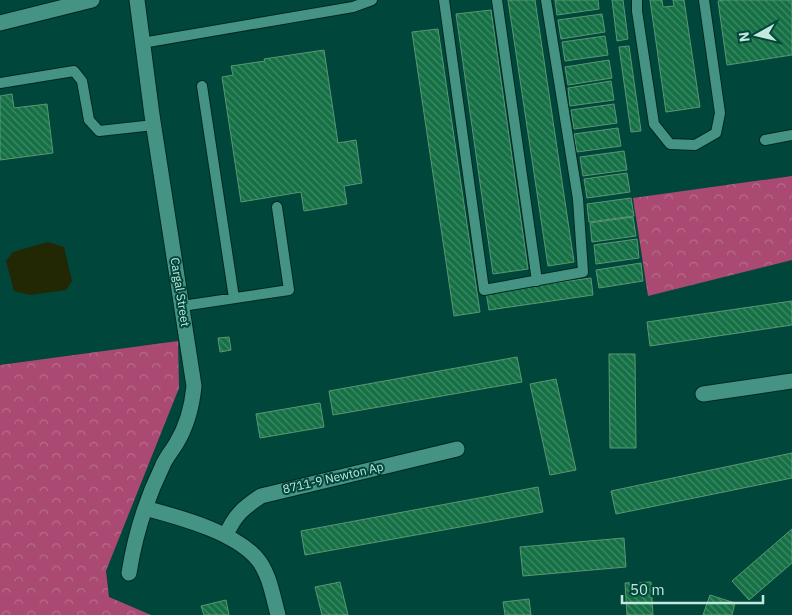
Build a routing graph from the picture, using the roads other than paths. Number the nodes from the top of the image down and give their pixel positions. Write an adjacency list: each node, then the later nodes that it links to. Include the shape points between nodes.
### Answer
1 (92, 0): 9 (street)
2 (137, 0): 10 (street, Cargal Street)
3 (372, 0): 10 (lane, via 353,7)
4 (444, 0): 17 (lane, via 484,290)
5 (497, 0): 17 (lane)
6 (546, 0): 17 (lane, via 578,199 583,272)
7 (637, 0): 8 (lane, via 654,124 670,144 695,145 716,133 720,113)
8 (704, 0)
9 (0, 23)
10 (142, 44): 13 (street, Cargal Street)
11 (0, 83): 13 (lane, via 74,72 82,81 89,120 99,131)
12 (202, 86): 18 (lane)
13 (154, 126): 19 (street, Cargal Street)
14 (792, 135): 15 (lane)
15 (766, 140)
16 (277, 207): 18 (lane, via 289,290)
17 (537, 281)
18 (234, 298): 19 (lane)
19 (182, 306): 23 (street, Cargal Street, via 194,386 192,406 184,430 163,464)
20 (792, 381): 21 (street)
21 (703, 394)
22 (457, 449): 24 (street, 8711-9 Newton Ap, via 261,496 243,508)
23 (145, 508): 24 (street); 25 (street, Cargal Street, via 135,538)
24 (226, 535): 26 (street, via 259,561)
25 (129, 573)
26 (278, 615)

